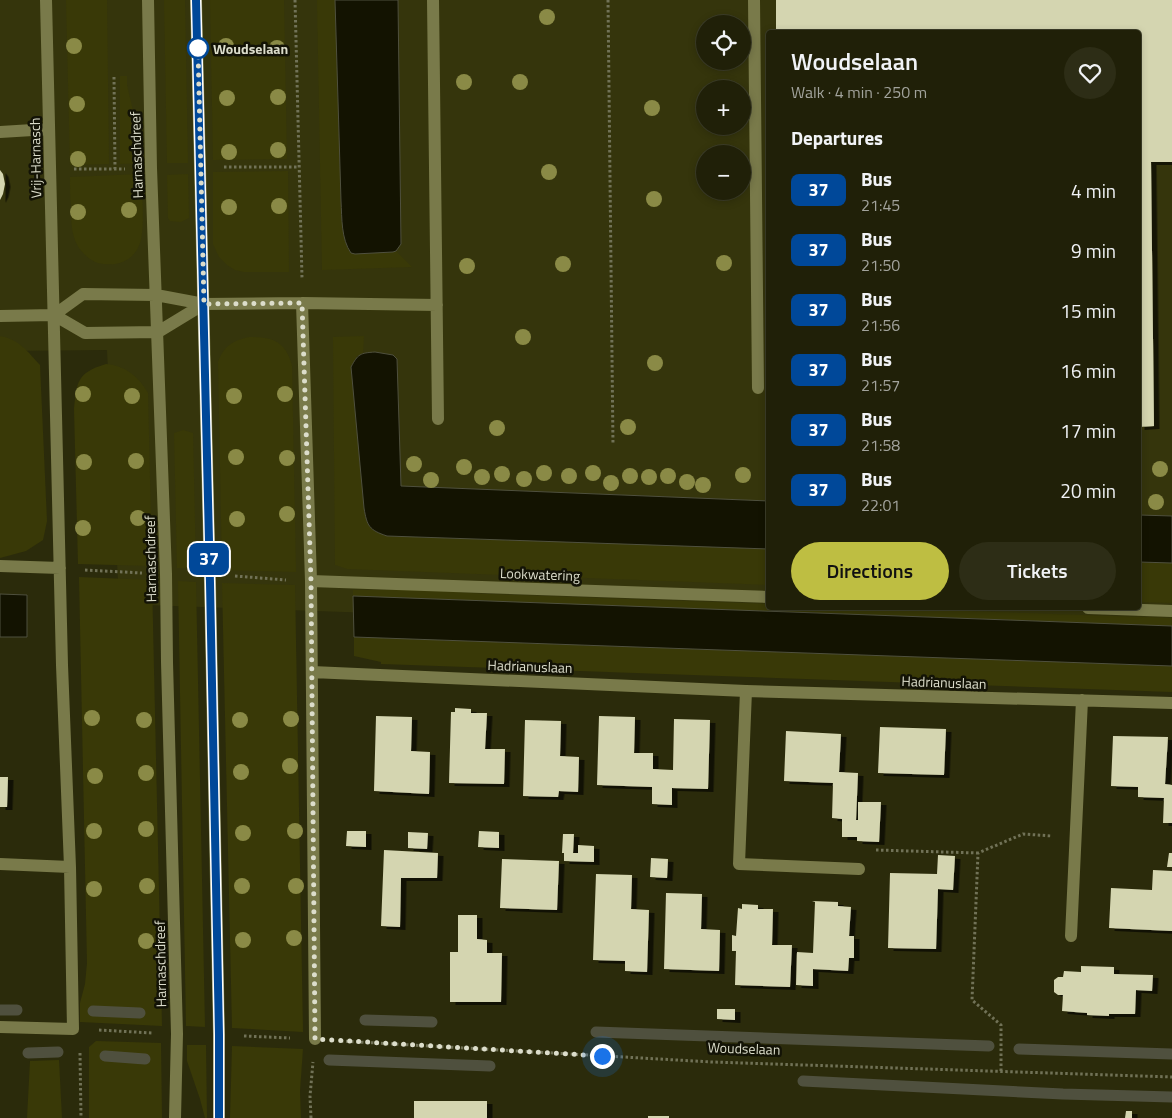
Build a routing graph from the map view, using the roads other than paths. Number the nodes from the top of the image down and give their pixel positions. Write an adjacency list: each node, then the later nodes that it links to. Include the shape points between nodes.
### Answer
1 (46, 0): 6 (street, Vrij-Harnasch)
2 (148, 0): 8 (street, Harnaschdreef)
3 (196, 0): 10 (street)
4 (433, 0): 11 (street)
5 (754, 0): 15 (street)
6 (49, 129): 7 (street); 12 (street, Vrij-Harnasch)
7 (0, 132)
8 (156, 294): 10 (street); 12 (street, via 82,294); 14 (street, Harnaschdreef)
9 (302, 303): 10 (street); 11 (street); 19 (street)
10 (204, 304): 14 (street); 34 (street)
11 (437, 305): 16 (street)
12 (54, 315): 13 (street); 14 (street, via 85,333); 18 (street)
13 (0, 316)
14 (158, 332): 33 (street, Harnaschdreef, via 177,1034)
15 (758, 388)
16 (438, 419)
17 (0, 566): 18 (street)
18 (60, 568): 28 (street)
19 (311, 581): 20 (street, Lookwatering); 23 (street)
20 (766, 596)
21 (1141, 610): 22 (street)
22 (1172, 611)
23 (312, 672): 24 (street, Hadrianuslaan); 32 (street)
24 (746, 691): 25 (street, Hadrianuslaan); 29 (street, via 739,864)
25 (1082, 700): 26 (street, Hadrianuslaan); 30 (street)
26 (1172, 703)
27 (0, 864): 28 (street)
28 (70, 867): 31 (street, via 73,1029)
29 (859, 869)
30 (1071, 936)
31 (0, 1027)
32 (315, 1039)
33 (175, 1118)
34 (219, 1118)

